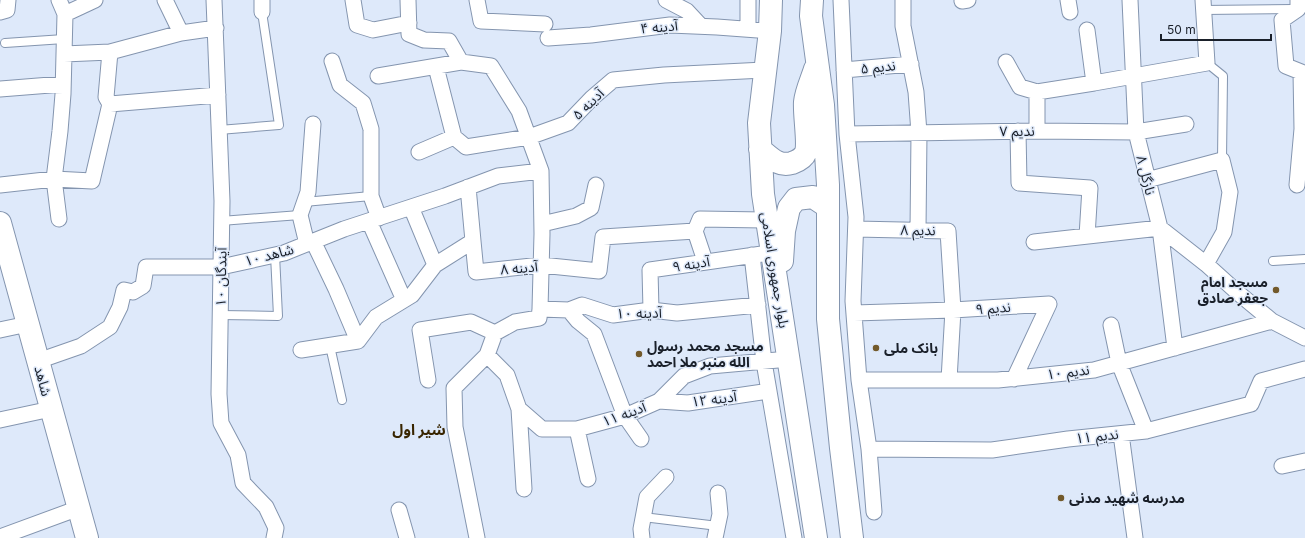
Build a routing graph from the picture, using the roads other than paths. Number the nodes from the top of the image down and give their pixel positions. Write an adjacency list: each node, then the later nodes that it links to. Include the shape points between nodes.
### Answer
1 (8, 0): 19 (street, via 7,10)
2 (58, 0): 20 (street)
3 (95, 0): 20 (street)
4 (165, 0): 26 (street)
5 (214, 0): 23 (street, آیندگان ۱۰)
6 (353, 0): 21 (street, via 357,25 373,30)
7 (408, 0): 21 (street)
8 (477, 0): 22 (street, آدینه ۴, via 481,21 547,31 591,35 670,25)
9 (666, 0): 22 (street, via 687,11)
10 (748, 0): 24 (street)
11 (772, 0): 24 (main road, بلوار جمهوری اسلامی)
12 (812, 0): 32 (main road, via 811,16)
13 (842, 0): 38 (street)
14 (903, 0): 35 (street, via 903,26)
15 (1135, 0): 40 (street, نازگل ۸)
16 (1298, 4): 17 (lane); 49 (street, via 1282,20 1286,66 1301,72)
17 (1203, 5): 34 (street)
18 (262, 6): 50 (lane, via 279,125)
19 (0, 12)
20 (65, 14): 28 (street)
21 (409, 23): 31 (street, via 409,34 424,40 448,41)
22 (701, 26): 24 (street, آدینه ۴)
23 (216, 28): 26 (street); 45 (street, آیندگان ۱۰)
24 (759, 30): 37 (main road, بلوار جمهوری اسلامی)
25 (1087, 30): 41 (street)
26 (181, 33): 29 (street)
27 (5, 43): 28 (lane)
28 (64, 46): 29 (street); 42 (street)
29 (110, 52): 46 (street, via 106,97)
30 (332, 62): 68 (street, via 340,85 363,103 371,129)
31 (461, 62): 36 (street); 57 (street, via 491,66 519,111)
32 (817, 62): 58 (main road, via 805,100 807,150 804,156 797,162 782,164 775,162); 70 (main road, via 823,105)
33 (1006, 62): 44 (street, via 1020,87)
34 (1207, 63): 40 (street); 60 (lane, via 1223,76)
35 (910, 64): 38 (street, ندیم ۵); 54 (street, via 916,92)
36 (436, 67): 39 (street); 56 (street)
37 (765, 70): 57 (street, آدینه ۵, via 613,80 568,123); 58 (main road, بلوار جمهوری اسلامی, via 758,123)
38 (844, 70): 55 (street)
39 (378, 76)
40 (1133, 76): 41 (street); 53 (street, نازگل ۸)
41 (1094, 83): 44 (street)
42 (63, 84): 43 (street); 62 (street)
43 (0, 89)
44 (1037, 92): 52 (street)
45 (218, 95): 46 (street); 50 (street, آیندگان ۱۰)
46 (110, 104): 62 (street, via 92,181)
47 (312, 124): 71 (street, via 308,192)
48 (1186, 124): 53 (street, ندیم ۷)
49 (1304, 129): 66 (street)
50 (219, 130): 75 (street, آیندگان ۱۰)
51 (1018, 131): 52 (street, ندیم ۷); 54 (street, ندیم ۷); 82 (street, via 1019,183 1090,188)
52 (1037, 131): 53 (street, ندیم ۷)
53 (1136, 132): 63 (street, نازگل ۸)
54 (919, 133): 55 (street, ندیم ۷); 81 (street)
55 (847, 134): 79 (street)
56 (454, 137): 57 (street, آدینه ۵, via 466,147); 59 (street)
57 (529, 138): 61 (street)
58 (760, 149): 74 (main road, بلوار جمهوری اسلامی)
59 (419, 152)
60 (1222, 160): 63 (street); 91 (street, via 1230,192 1229,200 1224,232)
61 (541, 171): 67 (street, شاهد ۱۰, via 498,176); 77 (street)
62 (54, 179): 64 (street); 72 (street)
63 (1147, 180): 78 (street, نازگل ۸)
64 (0, 185)
65 (596, 185): 77 (street, via 591,208 576,216)
66 (1297, 185)
67 (468, 187): 69 (street, شاهد ۱۰); 83 (street)
68 (371, 196): 71 (lane); 73 (street)
69 (411, 207): 73 (street, شاهد ۱۰); 92 (street)
70 (828, 207): 96 (main road, via 813,197 796,199 788,208); 110 (main road)
71 (302, 209): 75 (lane); 84 (street)
72 (59, 219)
73 (374, 219): 84 (street, شاهد ۱۰); 97 (street)
74 (767, 220): 80 (street, via 700,219); 86 (main road, بلوار جمهوری اسلامی)
75 (221, 221): 94 (street, آیندگان ۱۰)
76 (0, 223): 95 (main road, شاهد)
77 (542, 224): 93 (street)
78 (1160, 228): 82 (street); 91 (street); 115 (street, نازگل ۸)
79 (856, 229): 81 (street, ندیم ۸); 103 (street)
80 (695, 230): 90 (street); 93 (street, آدینه ۸, via 603,237 599,271)
81 (918, 230): 102 (street, ندیم ۸, via 948,231)
82 (1087, 236): 85 (street)
83 (473, 241): 92 (street); 93 (street, آدینه ۸, via 476,272)
84 (310, 242): 87 (street, شاهد ۱۰); 113 (street, via 336,289)
85 (1034, 242)
86 (762, 254): 90 (street, آدینه ۹); 96 (main road, بلوار جمهوری اسلامی); 98 (street)
87 (275, 255): 94 (street, شاهد ۱۰); 104 (lane, via 278,316)
88 (1305, 259): 89 (lane)
89 (1273, 260)
90 (705, 262): 101 (street, آدینه ۹, via 650,270)
91 (1206, 264): 105 (street)
92 (435, 265): 97 (street, via 412,295)
93 (541, 265): 99 (street)
94 (221, 267): 104 (street, آیندگان ۱۰); 119 (street, شاهد ۱۰, via 146,267 143,286 134,292 124,290 120,307 110,327 81,346)
95 (7, 277): 106 (main road, شاهد)
96 (778, 294): 118 (main road, بلوار جمهوری اسلامی)
97 (404, 300): 113 (street, via 376,317)
98 (758, 305): 101 (street, آدینه ۱۰, via 677,313); 120 (street)
99 (540, 309): 100 (street, آدینه ۱۰); 109 (street, via 539,318 515,322)
100 (570, 310): 101 (street, آدینه ۱۰, via 582,305 613,315); 132 (street, via 578,321 594,334)
101 (651, 310)
102 (953, 310): 103 (street, ندیم ۹); 123 (street, ندیم ۹, via 1049,304); 126 (street)
103 (854, 313): 111 (street)
104 (220, 315): 152 (street, آیندگان ۱۰, via 221,423 238,455 242,483 266,507 273,521 276,528)
105 (1272, 321): 112 (street); 115 (street, ندیم ۱۰)
106 (28, 324): 108 (street); 119 (main road, شاهد)
107 (1110, 325): 121 (street)
108 (0, 330)
109 (495, 333): 117 (street); 124 (street, via 470,322 420,330)
110 (830, 333): 111 (street); 158 (main road)
111 (855, 334): 125 (street)
112 (1305, 338)
113 (358, 341): 114 (street)
114 (330, 346): 116 (street); 128 (lane)
115 (1175, 348): 121 (street, ندیم ۱۰)
116 (301, 350)
117 (487, 355): 131 (street, آدینه ۱۱, via 507,375); 154 (street, via 454,388 455,427)
118 (789, 359): 120 (street, آدینه ۱۱); 157 (main road, بلوار جمهوری اسلامی)
119 (38, 361): 130 (main road, شاهد)
120 (764, 362): 127 (street); 129 (street, آدینه ۱۱, via 710,366 684,376)
121 (1119, 363): 123 (street, ندیم ۱۰, via 1094,370); 135 (street)
122 (1305, 369): 135 (street, ندیم ۱۱, via 1261,381 1251,404)
123 (1014, 379): 126 (street, ندیم ۱۰)
124 (428, 380)
125 (859, 380): 126 (street, ندیم ۱۰); 138 (street)
126 (949, 380)
127 (769, 392): 129 (street, آدینه ۱۲, via 688,403); 156 (street)
128 (342, 400)
129 (659, 400): 132 (street, آدینه ۱۱)
130 (51, 409): 133 (street); 145 (main road, شاهد)
131 (519, 409): 134 (street, آدینه ۱۱, via 542,429); 143 (street)
132 (626, 416): 134 (street, آدینه ۱۱); 137 (street)
133 (0, 420)
134 (577, 429): 142 (street)
135 (1146, 431): 136 (street, ندیم ۱۱)
136 (1121, 434): 138 (street, ندیم ۱۱, via 992,450); 159 (street)
137 (641, 440)
138 (869, 449): 147 (street)
139 (1305, 461): 140 (street)
140 (1282, 466)
141 (666, 477): 148 (street, via 647,497)
142 (588, 479)
143 (524, 489)
144 (718, 493): 149 (street, via 720,514)
145 (78, 508): 150 (street); 151 (main road, شاهد)
146 (399, 510): 153 (street)
147 (874, 512)
148 (643, 517): 149 (lane); 155 (street)
149 (716, 532)
150 (0, 538)
151 (87, 538)
152 (274, 538)
153 (406, 538)
154 (477, 538)
155 (642, 538)
156 (794, 538)
157 (816, 538)
158 (852, 538)
159 (1134, 538)

